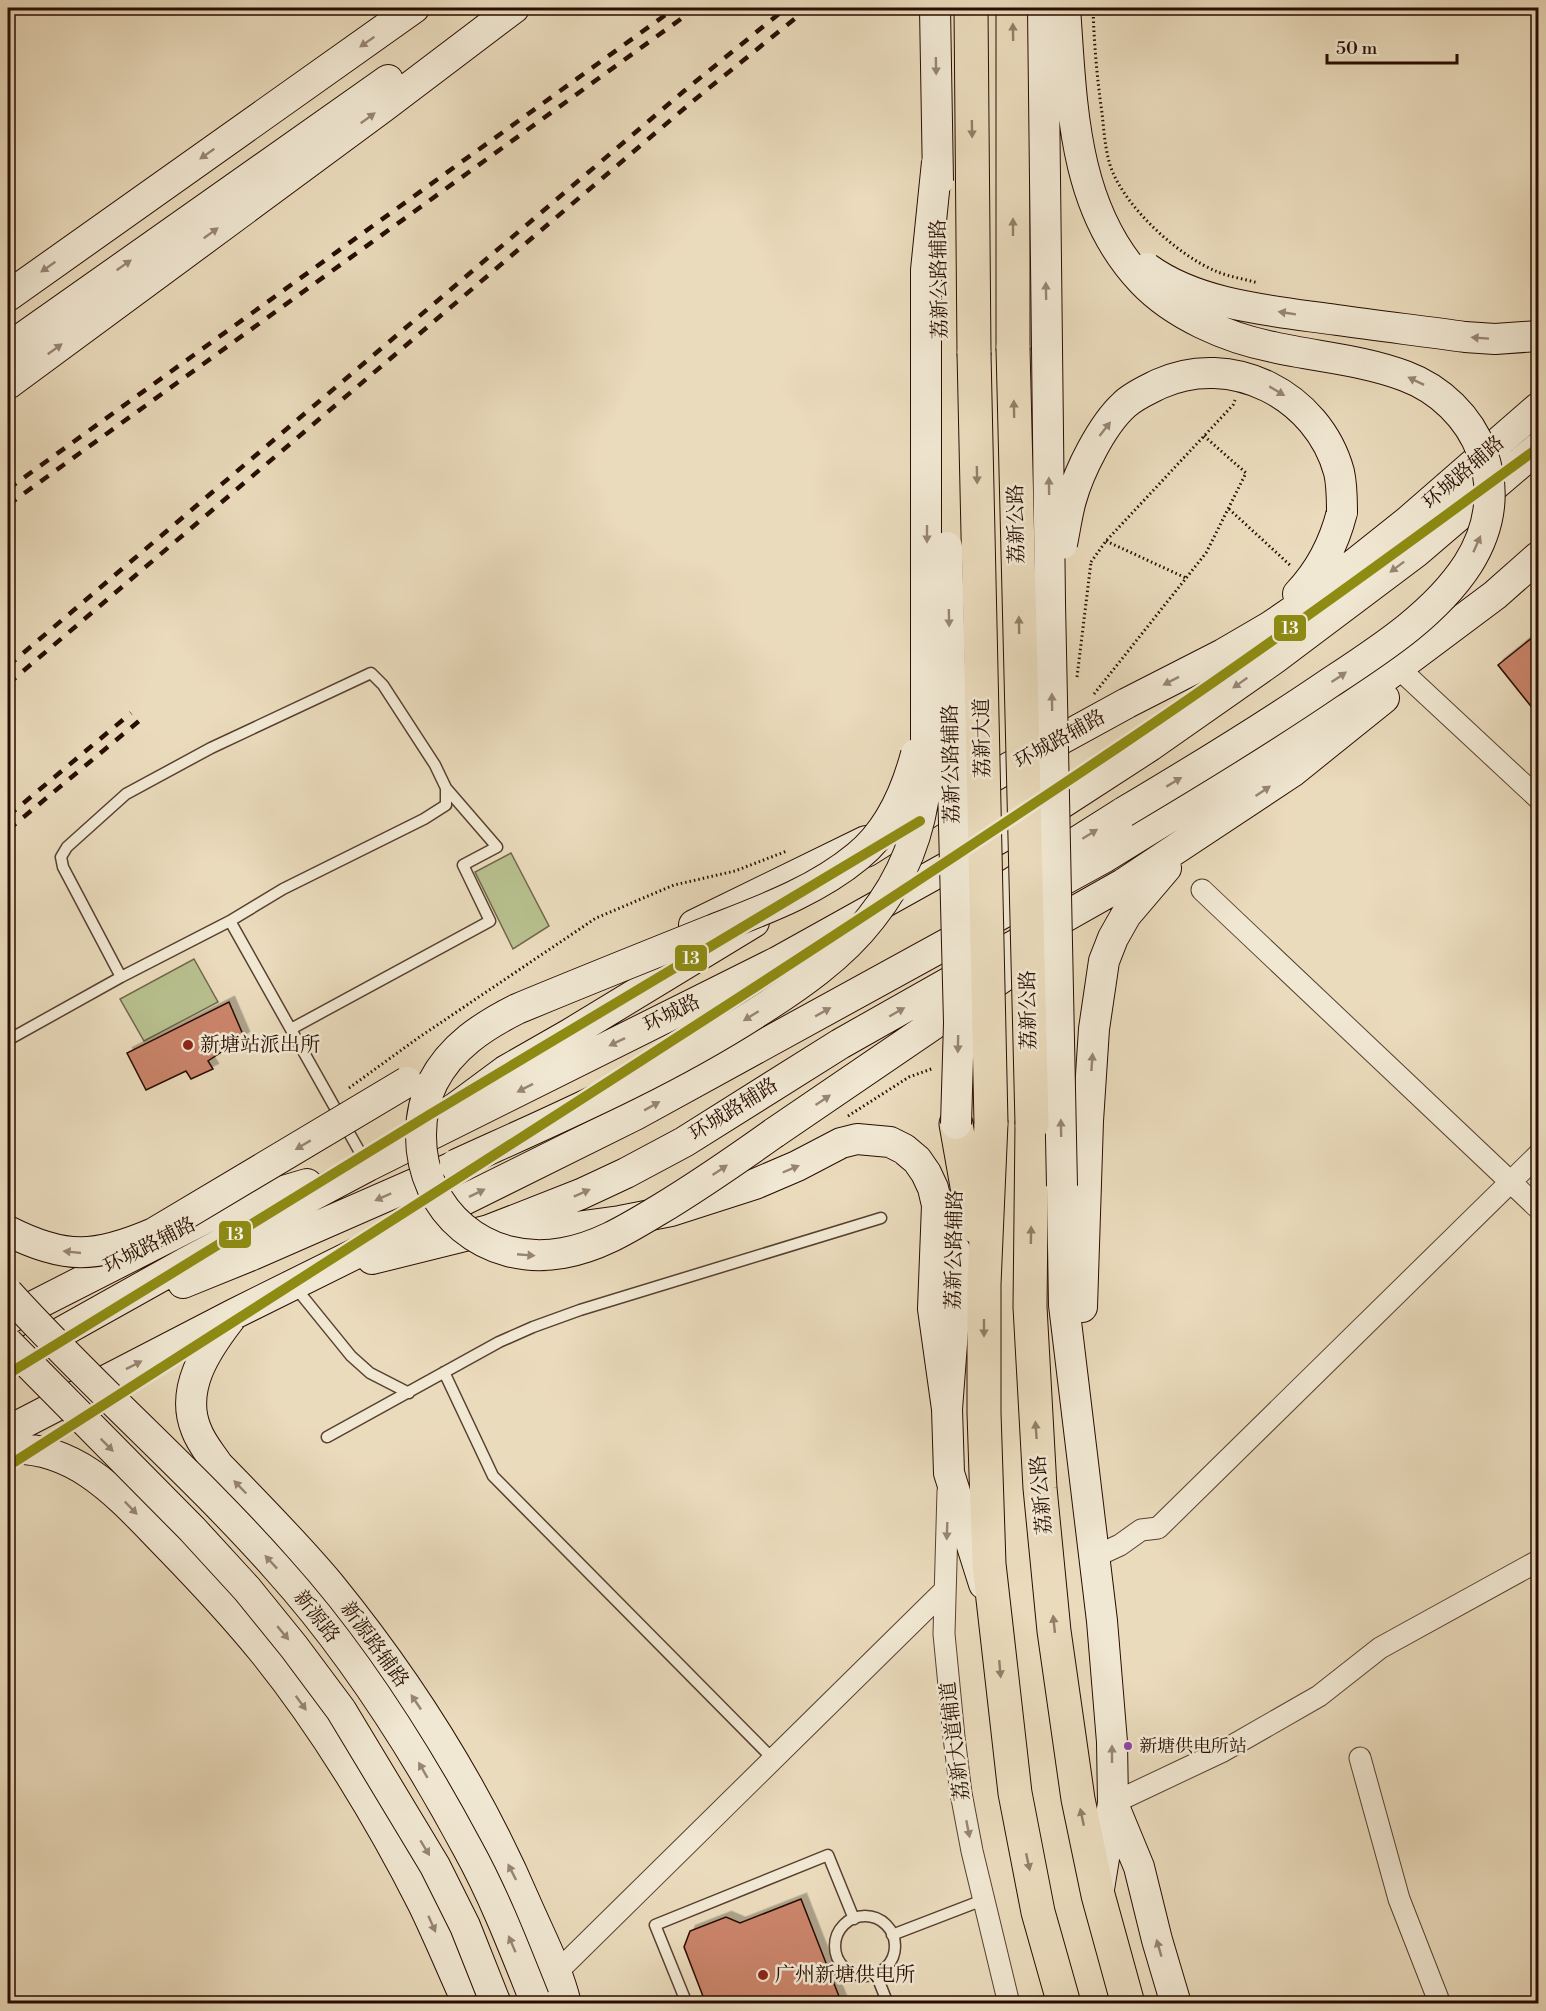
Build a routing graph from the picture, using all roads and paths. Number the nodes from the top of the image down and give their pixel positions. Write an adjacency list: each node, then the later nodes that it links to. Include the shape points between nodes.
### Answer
1 (414, 8): 13 (main road, one-way to 13)
2 (500, 8): 15 (main road, one-way to 2, via 349,105)
3 (514, 8): 16 (main road, one-way to 3)
4 (935, 8): 10 (main road, 荔新公路辅路, one-way to 10, bridge)
5 (971, 8): 58 (main road, 荔新大道, one-way to 58, bridge, via 974,353 991,1123)
6 (1013, 8): 80 (main road, 荔新公路, one-way to 6, bridge, via 1078,1799 1062,1689 1040,1488 1030,1307 1032,1124 1013,348)
7 (1043, 8): 28 (main road, one-way to 7, bridge)
8 (1065, 8): 11 (main road, bridge, via 1077,145)
9 (1094, 8): 12 (path, via 1094,56 1105,143 1111,168 1123,191 1142,215 1192,257 1217,272)
10 (937, 162): 32 (main road, one-way to 32, bridge, via 926,270); 48 (main road, 荔新公路辅路, one-way to 48, bridge, via 958,1023)
11 (1104, 226): 14 (main road, one-way to 11, bridge, via 1465,337 1291,314 1222,300 1157,275 1137,261); 42 (main road, one-way to 11, bridge, via 976,905 1222,754 1371,656 1432,606 1468,563 1490,508 1491,488 1480,446 1459,412 1430,388 1388,370 1270,347 1203,323 1144,284)
12 (1264, 285)
13 (8, 296)
14 (1539, 336)
15 (8, 348)
16 (8, 384)
17 (1237, 395): 19 (path, via 1233,405)
18 (1539, 408): 29 (main road, 环城路辅路, via 1309,600)
19 (1204, 436): 21 (path, via 1246,473); 22 (path)
20 (1539, 448): 49 (main road, 环城路, one-way to 49, via 1415,553 1274,659 1059,805 777,962)
21 (1229, 508): 25 (path); 26 (path, via 1206,553)
22 (1106, 541): 24 (path); 26 (path)
23 (1539, 557): 27 (main road)
24 (1091, 562)
25 (1295, 569)
26 (1186, 578): 31 (path)
27 (1495, 595): 30 (main road, 环城路辅路); 42 (main road, via 1291,742 1105,857)
28 (1050, 603): 29 (main road, one-way to 29, bridge, via 1071,498 1096,440 1124,405 1171,379 1212,372 1250,378 1273,388 1309,417 1339,472 1342,512 1335,537 1310,581 1268,621); 68 (main road, one-way to 28, bridge, via 1064,1305)
29 (1223, 654): 35 (main road, 环城路辅路, one-way to 35)
30 (1408, 677): 34 (street); 36 (main road, 环城路辅路, one-way to 30, via 1292,772)
31 (1093, 695)
32 (925, 716): 38 (main road, one-way to 38, bridge, via 903,793 880,834 860,855 781,902 495,1020 456,1050 426,1099 421,1145 437,1199 461,1227 497,1248 535,1256 579,1250 621,1233 774,1133); 61 (main road, one-way to 61, bridge, via 926,780 920,825 908,856 888,895 853,939 809,976 686,1055 612,1094 196,1278)
33 (447, 788): 40 (lane, via 446,805 424,819 283,889); 41 (lane, via 409,725 371,673 211,748 126,794 67,847 61,857); 43 (lane, via 497,847 463,865 490,921)
34 (1539, 798)
35 (939, 806): 49 (main road, 环城路辅路, via 505,1071 457,1105); 56 (main road, one-way to 56, bridge, via 612,967 407,1082 154,1233 104,1251 80,1254 47,1248)
36 (1215, 824): 38 (main road); 55 (main road, 环城路辅路, one-way to 36, via 599,1185 684,1142 840,1044 1123,884)
37 (795, 848): 46 (path, via 735,872 674,885 596,918)
38 (1176, 857): 68 (main road, one-way to 38, via 1088,1121 1094,1029 1104,961 1126,915)
39 (1202, 890): 52 (street)
40 (230, 921): 41 (lane); 43 (lane)
41 (121, 977): 44 (lane)
42 (869, 986): 57 (main road, one-way to 42, via 635,1115)
43 (291, 1029): 46 (lane)
44 (8, 1040)
45 (942, 1065): 47 (path, via 909,1077)
46 (331, 1100): 51 (lane)
47 (840, 1121)
48 (956, 1124): 58 (main road); 67 (main road, 荔新公路辅路, via 954,1317)
49 (413, 1145): 51 (main road, 环城路)
50 (1539, 1155): 52 (street)
51 (368, 1166): 61 (main road, 环城路); 62 (main road, 环城路辅路, via 208,1217)
52 (1511, 1182): 53 (street); 73 (street, via 1158,1528 1141,1530)
53 (1539, 1208)
54 (881, 1218): 65 (lane, via 571,1313 499,1342)
55 (489, 1230): 57 (main road); 67 (main road, one-way to 67, via 576,1227 671,1211 755,1184 842,1143 857,1139 890,1142 917,1160 933,1188 937,1205 933,1309)
56 (8, 1231)
57 (303, 1279): 60 (main road); 66 (lane, via 351,1356 370,1373)
58 (984, 1284): 76 (main road, one-way to 76, via 986,1510)
59 (8, 1293): 86 (main road, 新源路, one-way to 59, bridge, via 469,1850 412,1753 325,1627 217,1504)
60 (234, 1314): 69 (main road, one-way to 60); 84 (main road, 新源路辅路, one-way to 60, via 489,1826 423,1712 328,1584 218,1465 195,1428 192,1390 197,1372 214,1339)
61 (87, 1317): 64 (main road, 环城路)
62 (8, 1319)
63 (8, 1343): 88 (main road, 新源路, one-way to 88, bridge, via 247,1589 341,1710 435,1866 465,1926)
64 (8, 1362)
65 (444, 1372): 66 (lane); 78 (lane, via 493,1476)
66 (409, 1393): 70 (lane)
67 (947, 1409): 72 (main road, 荔新公路辅路)
68 (1078, 1414): 73 (main road)
69 (8, 1431)
70 (327, 1437)
71 (8, 1449): 87 (main road, one-way to 87, via 41,1451 93,1473 207,1586 263,1652 314,1721 373,1814 423,1905)
72 (949, 1473): 75 (street, 荔新大道辅道, one-way to 75); 76 (main road, 荔新公路辅路)
73 (1094, 1557): 79 (main road, one-way to 73, via 1112,1742)
74 (1539, 1561): 79 (street, via 1380,1648 1319,1696 1223,1751)
75 (945, 1590): 78 (street); 81 (street, 荔新大道辅道, one-way to 81, via 944,1634 961,1793)
76 (996, 1622): 93 (main road, one-way to 93, via 1006,1729 1023,1837 1038,1912)
77 (1360, 1758): 96 (street, via 1399,1899)
78 (773, 1759): 84 (street)
79 (1113, 1803): 80 (main road); 95 (main road, one-way to 79, via 1139,1867)
80 (1098, 1895): 94 (main road, 荔新公路)
81 (982, 1900): 83 (lane); 92 (street, 荔新大道辅道)
82 (854, 1919): 83 (lane, via 881,1921); 85 (lane, via 839,1930 837,1957 849,1972); 90 (lane, via 828,1855 655,1925)
83 (892, 1935): 85 (lane, via 890,1962)
84 (556, 1972): 89 (main road, 新源路辅路)
85 (876, 1974): 91 (lane)
86 (536, 2001)
87 (468, 2004)
88 (496, 2004)
89 (566, 2004)
90 (687, 2004)
91 (888, 2004)
92 (1009, 2004)
93 (1064, 2004)
94 (1128, 2004)
95 (1176, 2004)
96 (1440, 2004)

